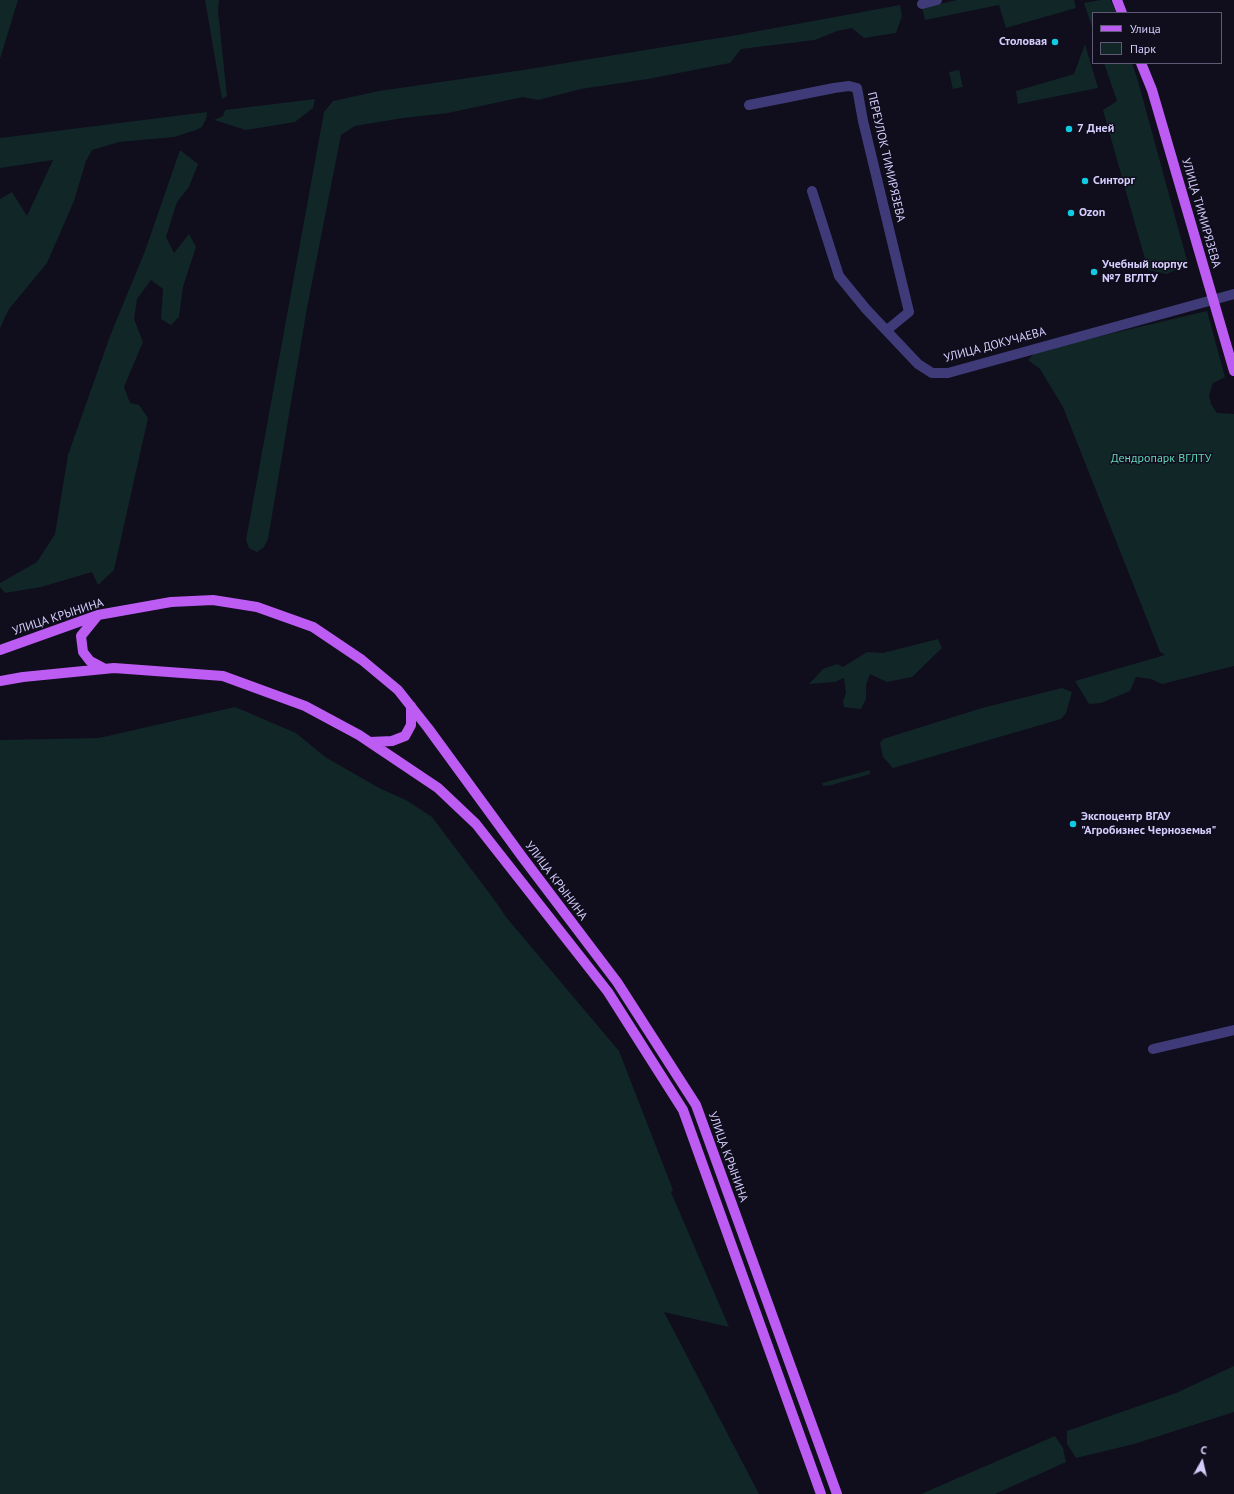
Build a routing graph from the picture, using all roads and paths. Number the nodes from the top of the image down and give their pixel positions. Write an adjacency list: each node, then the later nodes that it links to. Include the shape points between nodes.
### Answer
1 (937, 0): 3 (street)
2 (1117, 0): 4 (main road)
3 (922, 4)
4 (1122, 12)
5 (1141, 64): 9 (main road, УЛИЦА ТИМИРЯЗЕВА, via 1152,90)
6 (749, 105): 10 (street, ПЕРЕУЛОК ТИМИРЯЗЕВА, via 834,88 857,88 909,312)
7 (812, 191): 10 (street, УЛИЦА ДОКУЧАЕВА, via 839,276)
8 (1234, 294): 9 (street, УЛИЦА ДОКУЧАЕВА)
9 (1214, 301): 10 (street, УЛИЦА ДОКУЧАЕВА, via 948,373 932,373 918,364); 11 (main road, УЛИЦА ТИМИРЯЗЕВА)
10 (887, 330)
11 (1234, 372)
12 (98, 615): 13 (main road, УЛИЦА КРЫНИНА); 14 (main road, via 81,636 83,652 90,661); 16 (main road, УЛИЦА КРЫНИНА, via 171,602 213,600 257,607 313,627 374,670 398,690)
13 (0, 650)
14 (106, 669): 15 (main road); 17 (main road, via 223,676 305,706)
15 (0, 681)
16 (411, 706): 17 (main road, via 412,725 405,736 392,741); 21 (main road, УЛИЦА КРЫНИНА, via 616,982 696,1105)
17 (370, 742): 20 (main road, via 438,788 476,824 608,992 682,1110)
18 (1234, 1030): 19 (street)
19 (1153, 1049)
20 (821, 1494)
21 (837, 1494)

